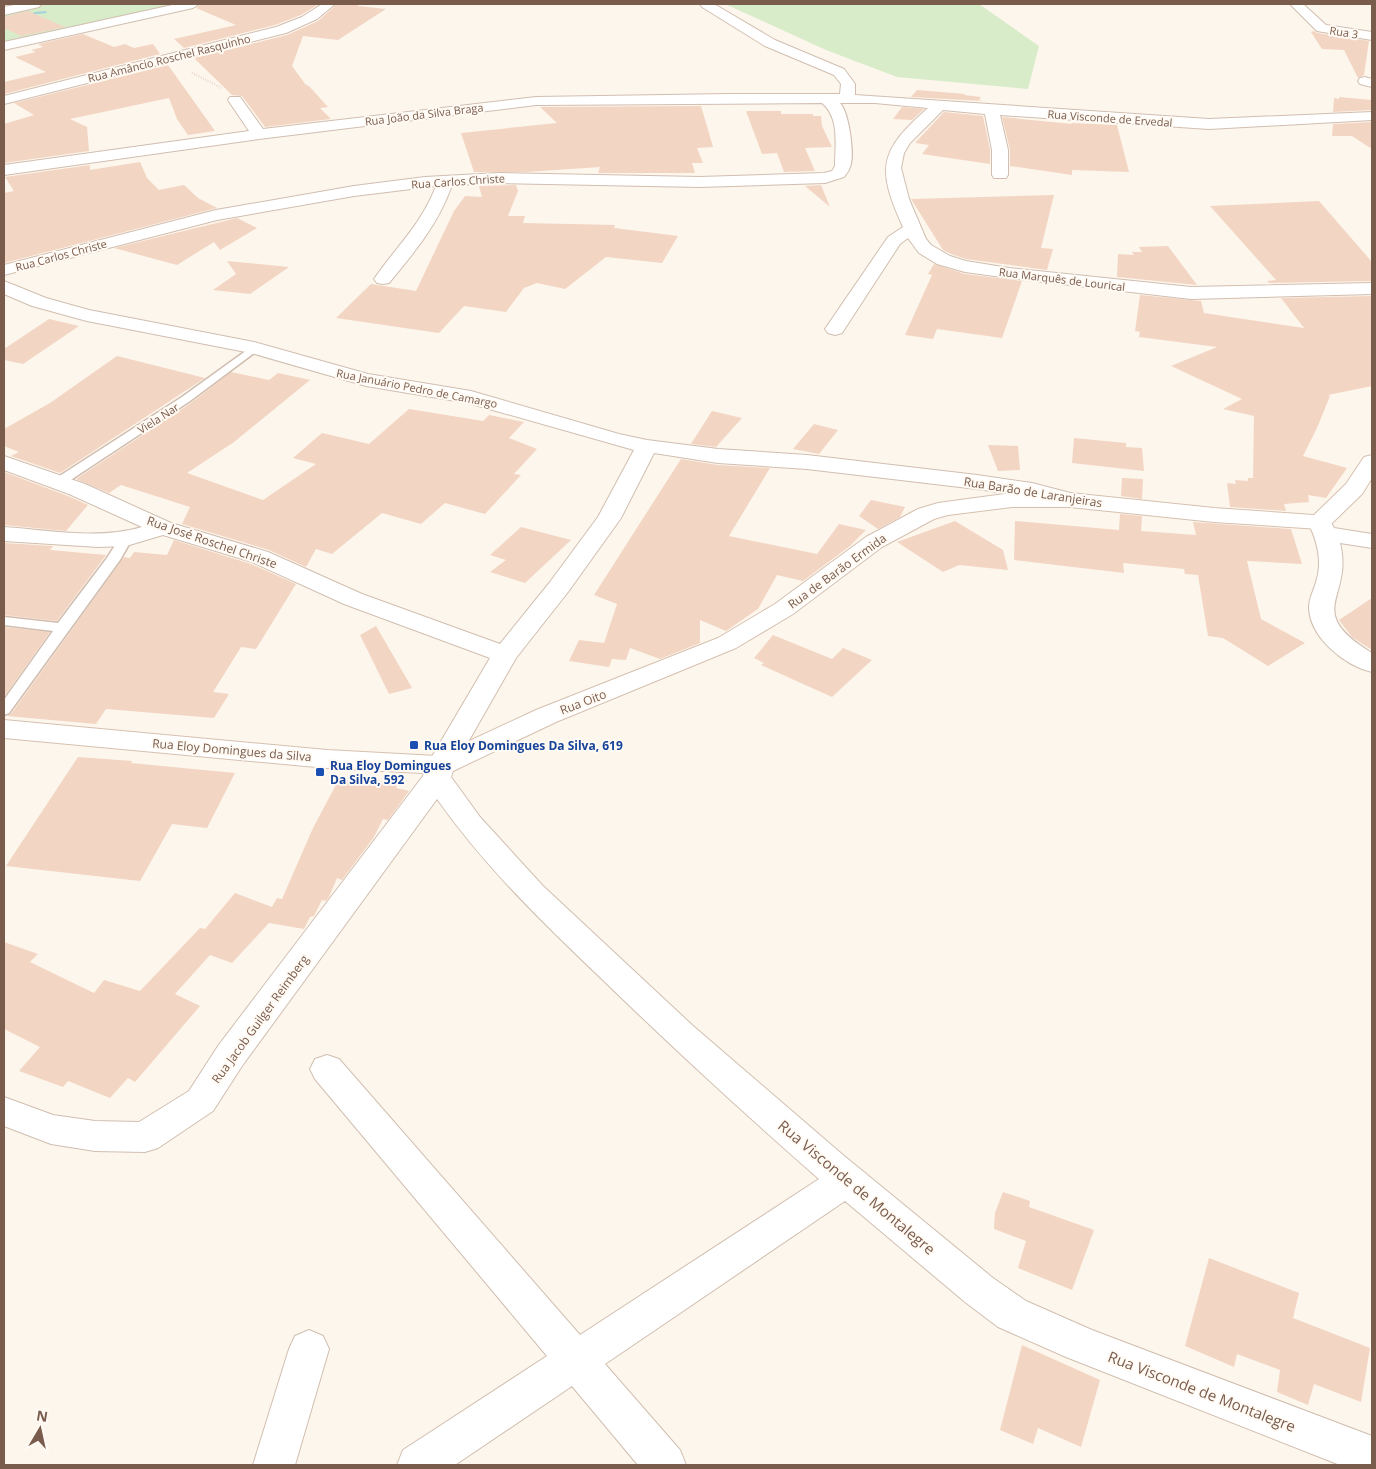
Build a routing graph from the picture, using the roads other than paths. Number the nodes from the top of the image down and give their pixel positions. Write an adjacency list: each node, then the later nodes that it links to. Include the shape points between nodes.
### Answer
1 (35, 4): 6 (street)
2 (193, 4): 8 (street)
3 (329, 4): 11 (street, Rua Amâncio Roschel Rasquinho, via 301,23 281,30)
4 (706, 4): 10 (street, via 770,43 839,72 848,84)
5 (1296, 4): 7 (street, Rua 3, via 1322,28)
6 (4, 11)
7 (1372, 36)
8 (4, 46)
9 (826, 99): 10 (street, Rua João da Silva Braga); 16 (street, Rua João da Silva Braga, via 536,101); 19 (street, Rua Carlos Christe, via 837,108 842,125 843,166 838,174 825,178 708,182 543,178)
10 (847, 99): 13 (street, Rua Visconde de Ervedal)
11 (4, 100)
12 (235, 100): 16 (street)
13 (940, 104): 14 (street, Rua Visconde de Ervedal); 20 (street, Rua Marquês de Lourical, via 908,137 894,159 895,183)
14 (992, 110): 15 (street, Rua Visconde de Ervedal, via 1209,124); 18 (street, via 1000,150)
15 (1372, 116)
16 (259, 134): 17 (street, Rua João da Silva Braga)
17 (4, 170)
18 (1000, 175)
19 (446, 180): 21 (street, Rua Carlos Christe, via 354,191 216,215); 22 (street, via 428,223)
20 (914, 228): 24 (street, Rua Marquês de Lourical, via 918,241 937,256 966,266 1009,273 1191,292); 25 (street, via 894,241)
21 (4, 270)
22 (382, 279)
23 (4, 287): 26 (street, Rua Januário Pedro de Camargo, via 39,302 87,315)
24 (1372, 289)
25 (835, 329)
26 (254, 348): 27 (street, Rua Januário Pedro de Camargo, via 366,380 479,399); 31 (lane, Viela Nar, via 186,399)
27 (647, 446): 28 (street, Rua Januário Pedro de Camargo); 41 (street, via 609,518)
28 (776, 460): 32 (street, Rua Barão de Laranjeiras, via 977,482 1032,490)
29 (1372, 462): 34 (street)
30 (4, 463): 31 (street, Rua José Roschel Christe)
31 (59, 482): 33 (street, Rua José Roschel Christe)
32 (1070, 500): 34 (street, Rua Barão de Laranjeiras); 40 (street, Rua de Barão Ermida, via 980,503 926,514 874,542 784,609)
33 (163, 528): 36 (street); 41 (street, Rua José Roschel Christe, via 260,557 353,599)
34 (1323, 528): 37 (street, Rua Barão de Laranjeiras); 42 (street, via 1331,549 1330,575 1321,604 1324,618 1331,634)
35 (4, 534): 36 (street)
36 (126, 539): 39 (lane)
37 (1372, 541)
38 (4, 621): 39 (lane)
39 (62, 628): 43 (lane)
40 (727, 644): 45 (street, Rua Oito, via 546,716)
41 (505, 655): 45 (street)
42 (1372, 664)
43 (4, 710)
44 (4, 729): 45 (street, Rua Eloy Domingues da Silva)
45 (439, 771): 47 (street, Rua Jacob Guilger Reimberg, via 230,1056 202,1102 145,1137 95,1136 51,1129); 48 (street, Rua Visconde de Montalegre, via 470,824 532,894 680,1034)
46 (327, 1068): 50 (street)
47 (4, 1111)
48 (847, 1180): 50 (street); 51 (street, Rua Visconde de Montalegre, via 1012,1314 1080,1344)
49 (309, 1349): 52 (street)
50 (576, 1361): 53 (street); 54 (street)
51 (1372, 1457)
52 (274, 1465)
53 (418, 1465)
54 (665, 1465)

